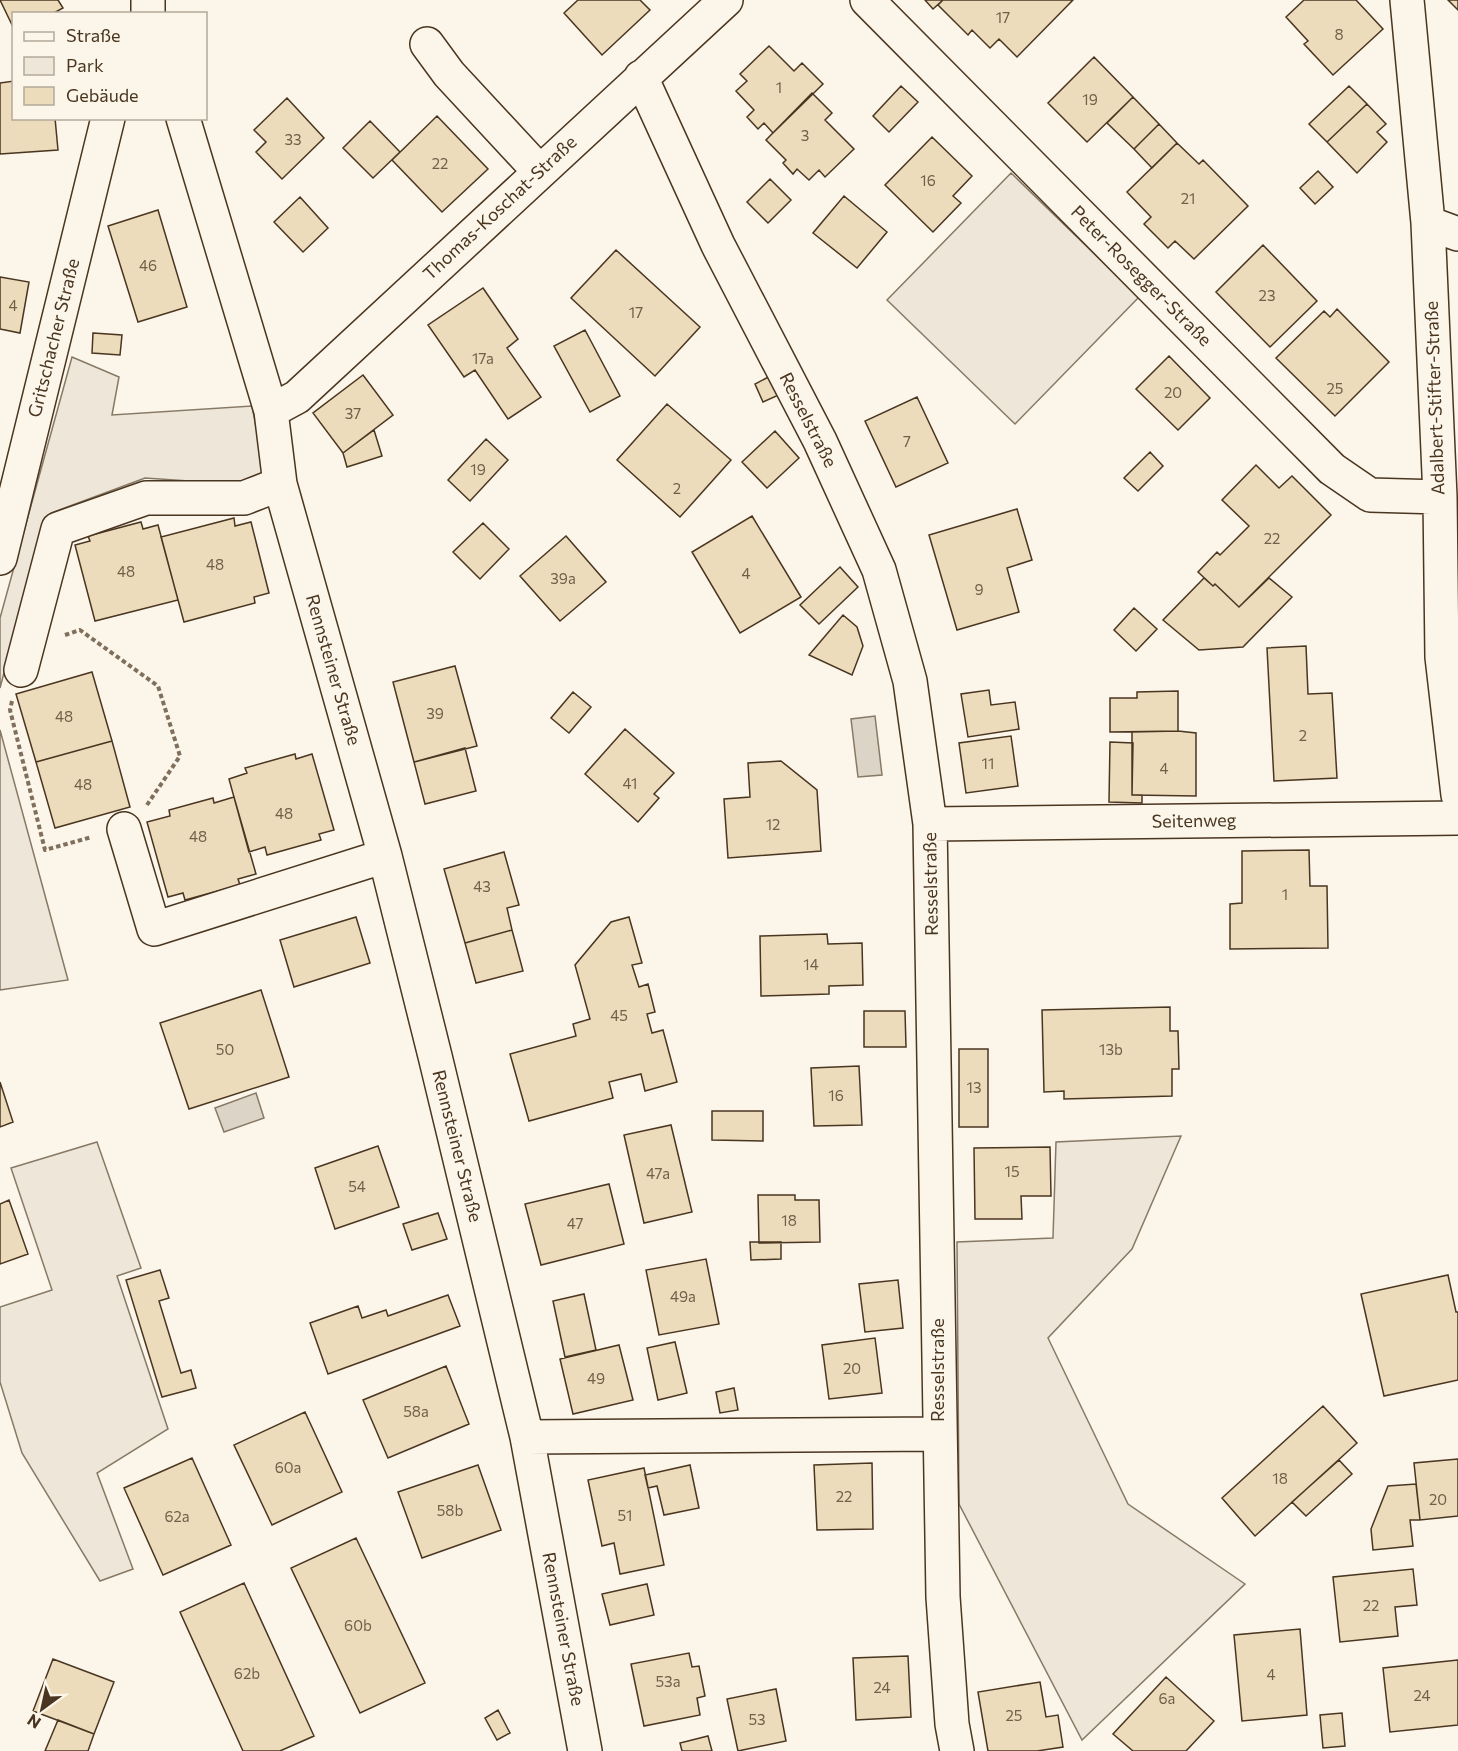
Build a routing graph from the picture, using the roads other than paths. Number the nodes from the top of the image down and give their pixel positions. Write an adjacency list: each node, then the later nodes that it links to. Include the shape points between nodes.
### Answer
1 (726, 0): 5 (street, Thomas-Koschat-Straße)
2 (867, 0): 13 (street, Peter-Rosegger-Straße, via 1332,469 1370,495)
3 (1407, 0): 9 (street, Adalbert-Stifter-Straße)
4 (427, 44): 8 (street)
5 (641, 77): 8 (street, Thomas-Koschat-Straße); 19 (street, Resselstraße, via 718,245 820,441 879,570 910,681)
6 (108, 120): 14 (street, Gritschacher Straße)
7 (184, 120): 11 (street, Rennsteiner Straße)
8 (539, 171): 11 (street, Thomas-Koschat-Straße, via 297,397)
9 (1428, 223): 10 (street); 13 (street, Adalbert-Stifter-Straße)
10 (1458, 234)
11 (271, 411): 12 (street, Rennsteiner Straße)
12 (280, 484): 16 (street, via 243,498 146,498 58,529); 21 (street, Rennsteiner Straße)
13 (1440, 497): 15 (street, Adalbert-Stifter-Straße)
14 (0, 558)
15 (1450, 574): 17 (street, Adalbert-Stifter-Straße, via 1442,657)
16 (21, 670)
17 (1458, 795)
18 (1458, 818): 19 (street, Seitenweg)
19 (930, 824): 22 (street, Resselstraße)
20 (124, 829): 21 (street, via 154,929)
21 (385, 856): 23 (street, Rennsteiner Straße)
22 (938, 1434): 23 (street); 25 (street, Resselstraße, via 943,1598)
23 (527, 1437): 24 (street, Rennsteiner Straße)
24 (585, 1751)
25 (957, 1751)

